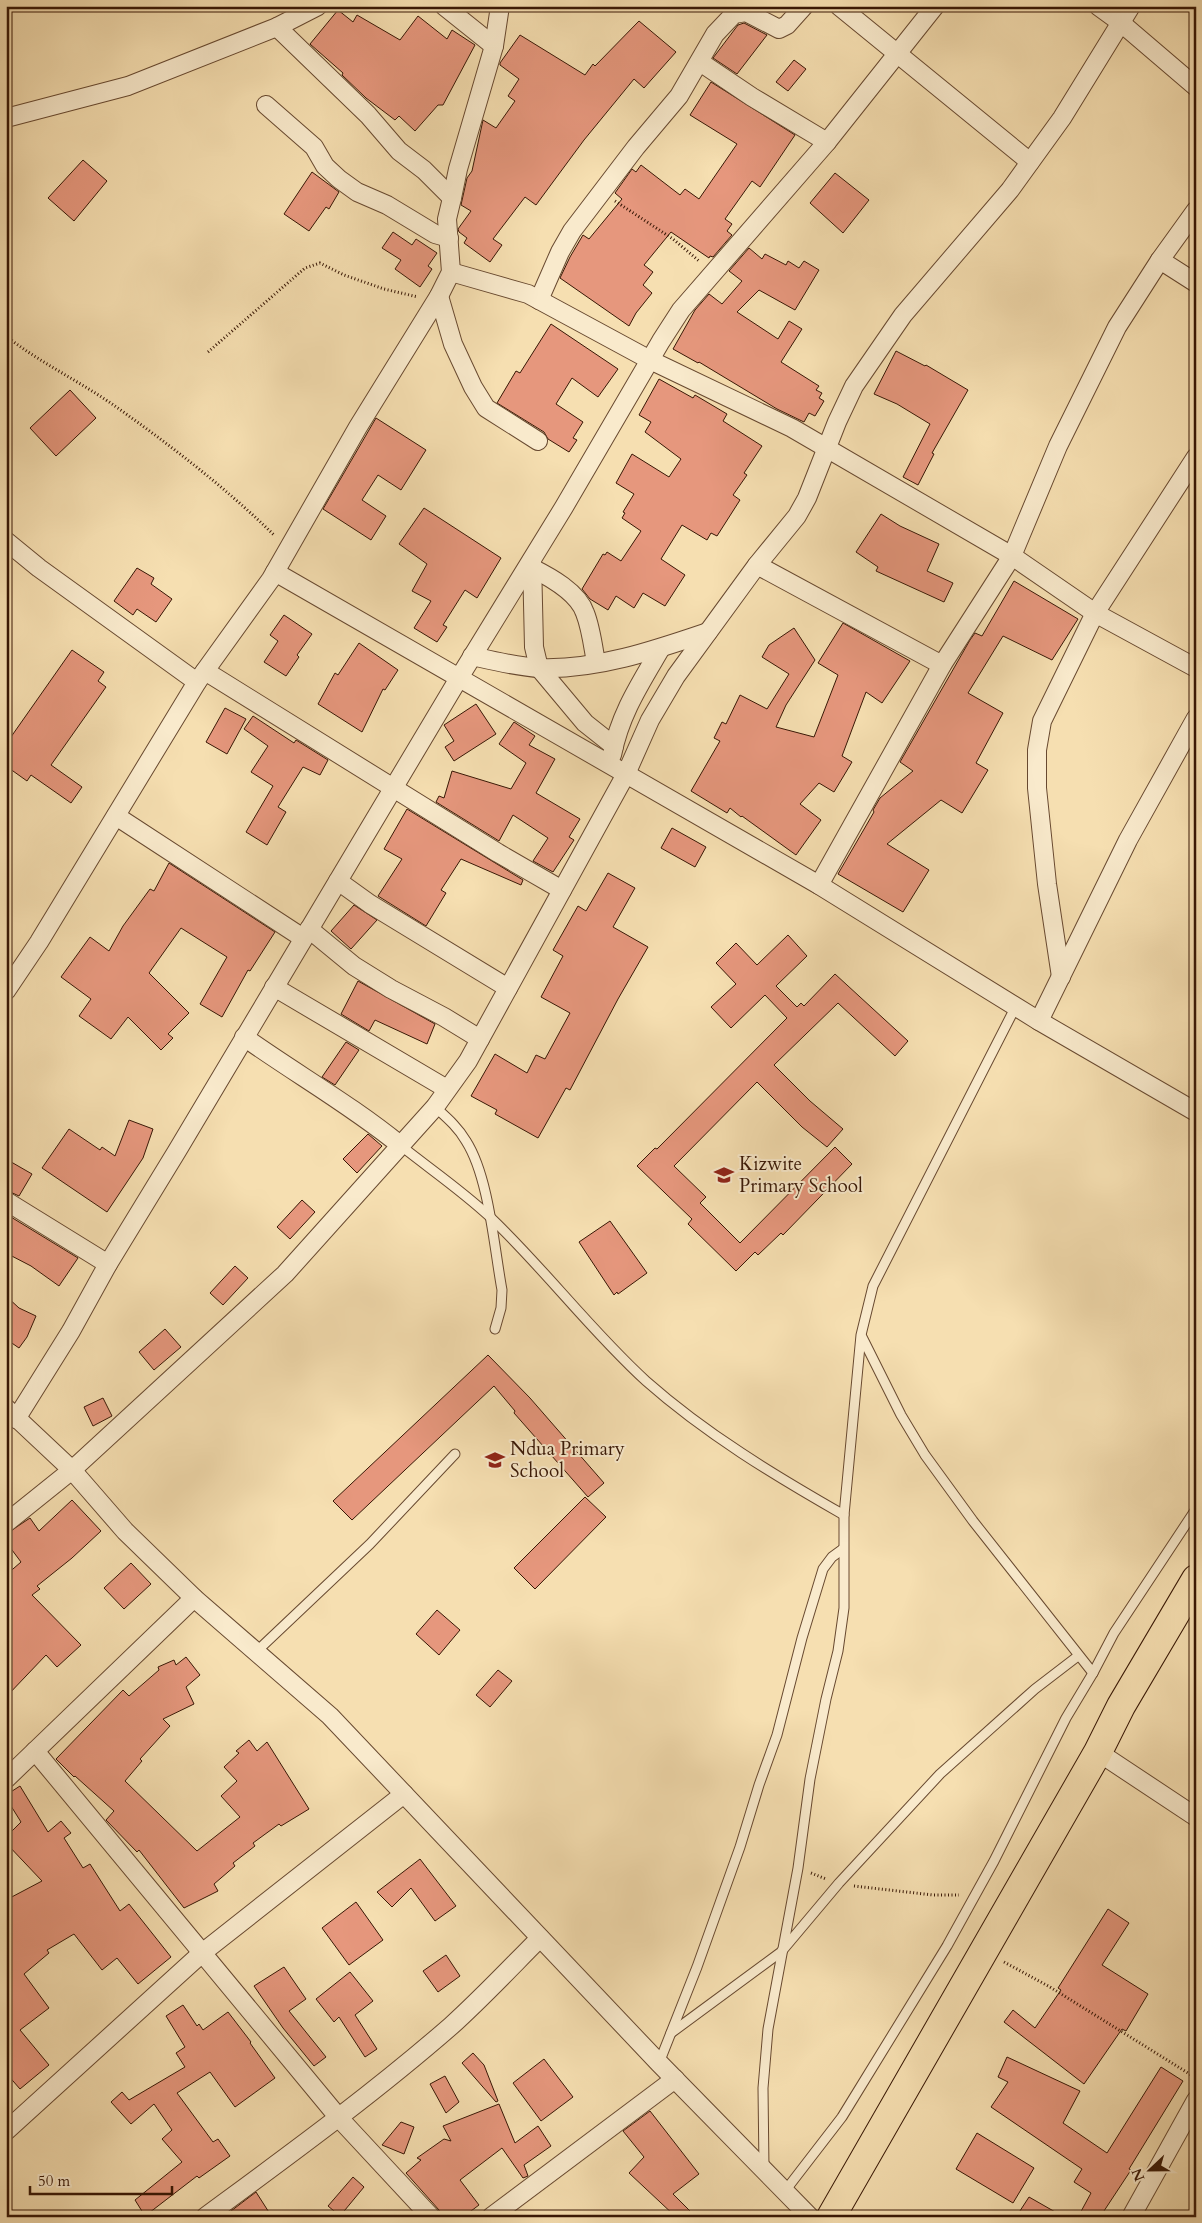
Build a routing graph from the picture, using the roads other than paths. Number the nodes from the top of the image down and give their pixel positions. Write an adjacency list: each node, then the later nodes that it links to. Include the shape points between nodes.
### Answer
1 (318, 6): 10 (street)
2 (444, 6): 11 (street)
3 (500, 6): 11 (street)
4 (804, 6): 13 (street, via 779,29 746,12 734,14 716,34)
5 (839, 6): 12 (street)
6 (935, 6): 12 (street)
7 (1098, 6): 9 (street)
8 (1131, 6): 9 (street)
9 (1120, 22): 14 (street); 18 (street, via 1062,118)
10 (277, 27): 16 (street, via 128,86); 19 (street, via 400,151)
11 (494, 46): 19 (street)
12 (898, 53): 17 (street); 18 (street)
13 (700, 62): 17 (street); 26 (street, via 679,96 572,231)
14 (1196, 87)
15 (266, 105): 21 (street, via 314,147 325,166 339,179 435,234)
16 (6, 118)
17 (827, 142): 27 (street, via 681,310)
18 (1030, 162): 29 (street, via 903,315 854,386)
19 (452, 198): 21 (street, via 447,219)
20 (1196, 210): 22 (street)
21 (448, 238): 23 (street)
22 (1160, 260): 24 (street); 32 (street, via 1117,327 1058,446)
23 (451, 272): 25 (street); 26 (street)
24 (1196, 283)
25 (437, 300): 28 (street, via 453,344 486,408); 35 (street)
26 (539, 300): 27 (street)
27 (650, 360): 29 (street, via 792,428); 33 (street)
28 (538, 441)
29 (827, 450): 32 (street); 34 (street, via 797,516)
30 (1196, 457): 36 (street)
31 (6, 541): 44 (street, via 47,574)
32 (1012, 556): 36 (street); 41 (street)
33 (532, 564): 39 (street); 40 (street, via 580,602 585,611); 42 (street, via 534,647)
34 (757, 566): 37 (street); 41 (street)
35 (275, 572): 44 (street); 45 (street)
36 (1095, 613): 43 (street); 56 (street, via 1042,721 1037,750 1042,841)
37 (708, 632): 38 (street); 49 (street, via 676,676 650,720)
38 (661, 648): 40 (street); 47 (street, via 624,712)
39 (472, 656): 42 (street); 45 (street)
40 (596, 663): 42 (street)
41 (942, 665): 53 (street)
42 (540, 668): 47 (street, via 585,722)
43 (1196, 668)
44 (201, 677): 50 (street); 51 (street)
45 (459, 678): 48 (street); 50 (street)
46 (1196, 718): 56 (street, via 1128,840)
47 (614, 746): 48 (street)
48 (610, 765): 49 (street)
49 (626, 774): 53 (street); 54 (street)
50 (393, 787): 52 (street); 54 (street)
51 (116, 816): 55 (street); 59 (street)
52 (338, 881): 55 (street); 58 (street)
53 (819, 885): 60 (street)
54 (562, 890): 58 (street)
55 (306, 934): 57 (street); 63 (street, via 391,989)
56 (1061, 977): 61 (street)
57 (274, 987): 62 (street); 64 (street)
58 (508, 988): 63 (street)
59 (6, 991)
60 (1016, 1006): 61 (street); 72 (lane, via 873,1286)
61 (1039, 1021): 66 (street)
62 (244, 1037): 67 (street, via 369,1120); 70 (street)
63 (480, 1039): 64 (street)
64 (447, 1090): 65 (street)
65 (435, 1107): 67 (street); 69 (lane, via 456,1126 467,1142 480,1173)
66 (1196, 1112)
67 (400, 1145): 69 (lane); 75 (street, via 285,1274)
68 (6, 1201): 70 (street)
69 (489, 1216): 71 (lane, via 502,1290); 77 (lane, via 607,1344 696,1423 783,1481)
70 (108, 1264): 73 (street, via 71,1331)
71 (495, 1329)
72 (861, 1335): 77 (lane); 83 (lane, via 925,1455)
73 (11, 1414): 75 (street)
74 (455, 1454): 82 (lane, via 370,1544)
75 (72, 1470): 78 (street); 81 (street, via 125,1530)
76 (1196, 1509): 84 (lane, via 1128,1608)
77 (844, 1515): 79 (lane)
78 (6, 1523)
79 (843, 1549): 91 (lane, via 844,1608 838,1651 810,1779 798,1868); 93 (lane, via 823,1570 777,1735 721,1905)
80 (1196, 1579): 86 (highway, via 1121,1706)
81 (194, 1598): 82 (street); 85 (street)
82 (257, 1651): 88 (street, via 330,1716)
83 (1078, 1656): 84 (lane); 91 (lane, via 1035,1689 940,1774 839,1883)
84 (1093, 1673): 100 (lane, via 1066,1718 976,1895 852,2101)
85 (34, 1751): 87 (street); 92 (street)
86 (1098, 1752): 89 (street); 105 (highway)
87 (8, 1774)
88 (404, 1794): 90 (street); 92 (street)
89 (1196, 1817)
90 (540, 1938): 94 (street); 97 (street, via 452,2025)
91 (781, 1952): 93 (lane); 99 (lane, via 768,2029 763,2088)
92 (202, 1953): 97 (street); 98 (street)
93 (671, 2033): 94 (lane)
94 (660, 2063): 95 (street)
95 (675, 2079): 99 (street); 103 (street)
96 (1196, 2100): 106 (street)
97 (340, 2118): 101 (street); 102 (street)
98 (6, 2131)
99 (764, 2170): 100 (street)
100 (785, 2191): 104 (street)
101 (205, 2217)
102 (431, 2217)
103 (491, 2217)
104 (810, 2217)
105 (831, 2217)
106 (1131, 2217)

